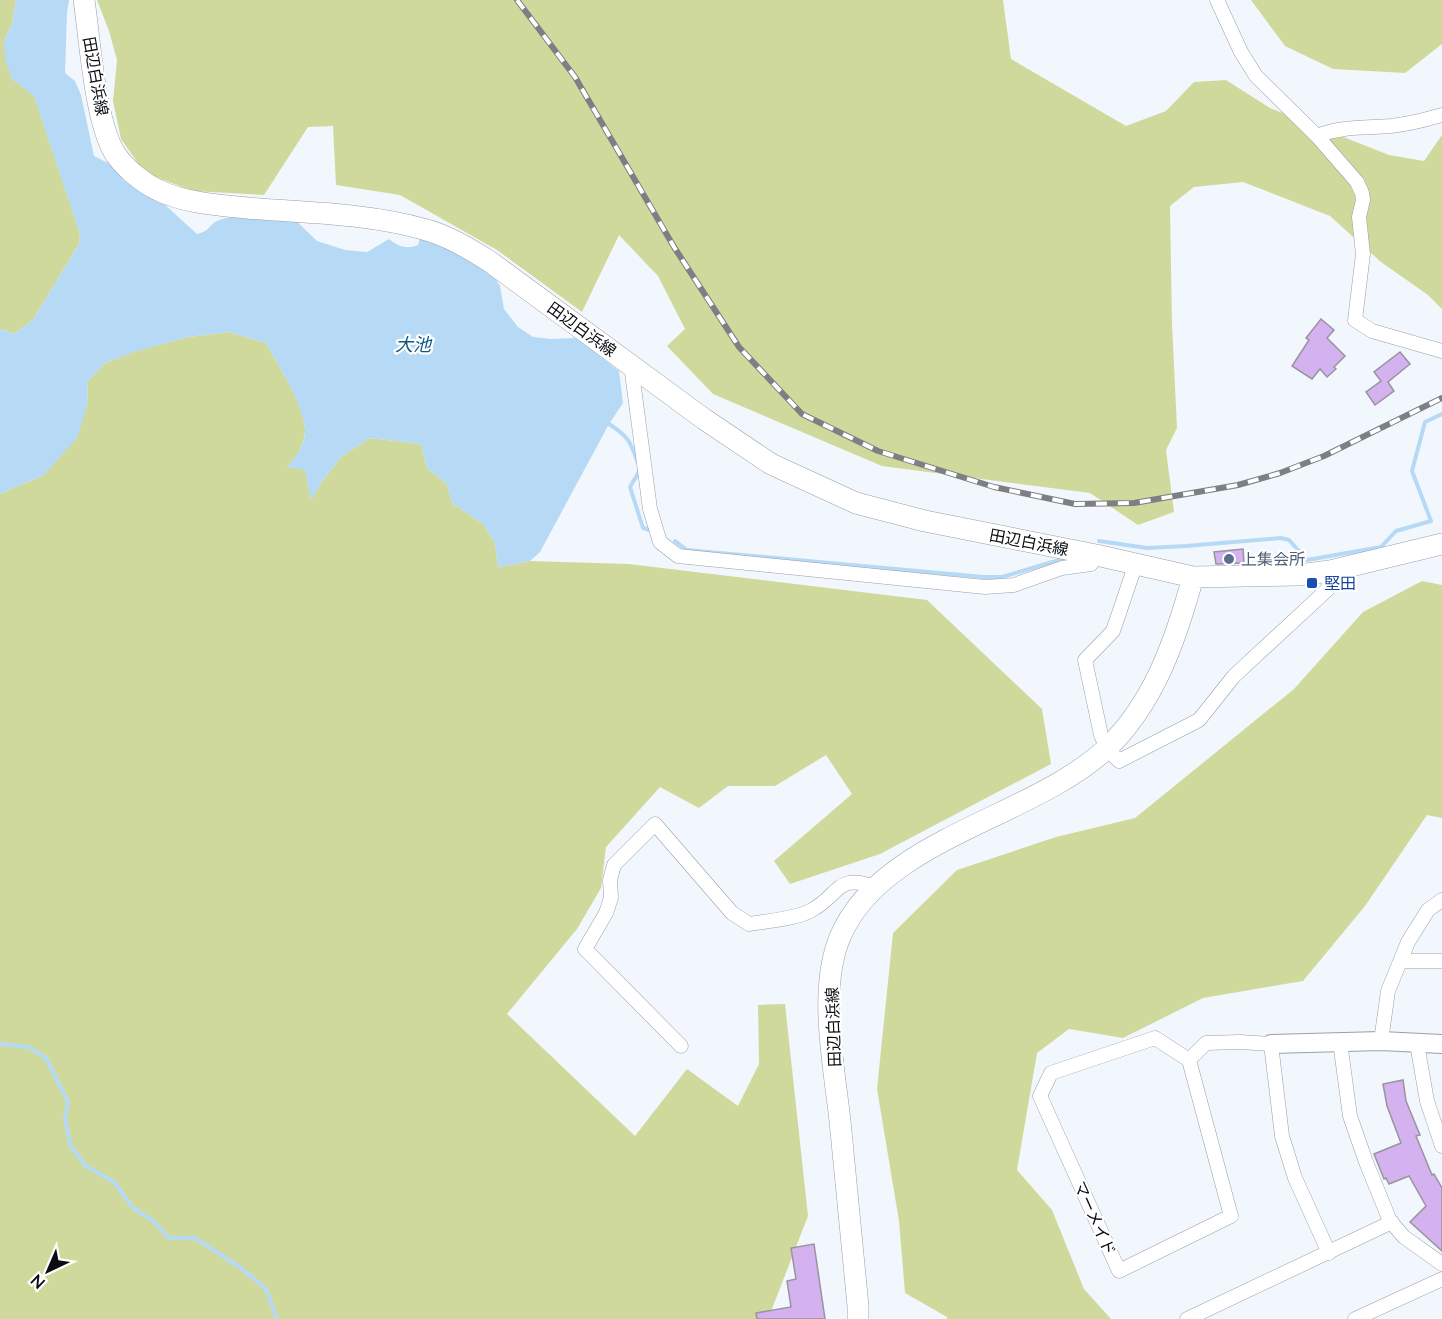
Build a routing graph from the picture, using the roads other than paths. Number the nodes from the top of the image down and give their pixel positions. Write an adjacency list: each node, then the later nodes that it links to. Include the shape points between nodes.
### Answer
1 (84, 0): 6 (main road, 田辺白浜線, via 96,93 105,128 116,154 135,175 158,190 187,199 378,220 424,229 489,261)
2 (1216, 0): 4 (street, via 1256,76)
3 (1442, 115): 4 (street, via 1419,123 1337,129)
4 (1317, 136): 5 (street, via 1358,182 1362,193 1359,217 1363,254 1355,320 1372,331)
5 (1442, 351)
6 (632, 365): 8 (main road, 田辺白浜線, via 771,464 856,503); 8 (street, via 650,509 660,542 678,556 985,587 1014,585 1062,568 1091,564)
7 (1442, 544): 10 (main road, 田辺白浜線)
8 (1096, 555): 9 (main road, 田辺白浜線)
9 (1136, 563): 11 (main road, 田辺白浜線); 12 (street, via 1113,631 1085,660)
10 (1330, 572): 11 (main road, 田辺白浜線); 12 (street, via 1328,590 1234,676 1199,720 1119,761)
11 (1193, 577): 12 (main road, 田辺白浜線, via 1164,666 1137,712)
12 (1107, 748): 13 (main road, 田辺白浜線, via 1076,773 914,858)
13 (875, 887): 22 (street, via 858,881 846,883 808,912 749,924 732,913 656,825 614,865 611,898 585,949); 30 (main road, 田辺白浜線, via 856,908 840,938 830,994)
14 (1442, 900): 15 (street, via 1428,910)
15 (1400, 961): 16 (street); 17 (street, via 1388,992)
16 (1442, 961)
17 (1382, 1041): 18 (street); 20 (street)
18 (1340, 1042): 19 (street); 26 (street, via 1350,1116)
19 (1271, 1044): 23 (street, via 1206,1043); 27 (street, via 1282,1136 1295,1178)
20 (1417, 1044): 21 (street); 24 (street, via 1427,1101)
21 (1442, 1044)
22 (681, 1046)
23 (1189, 1060): 23 (street, マーメイド, via 1155,1038 1051,1073 1040,1096 1119,1271 1231,1216)
24 (1439, 1127): 25 (street)
25 (1442, 1146)
26 (1392, 1222): 27 (street); 28 (street, via 1404,1236)
27 (1329, 1253): 31 (street)
28 (1442, 1264)
29 (1442, 1279): 32 (street)
30 (858, 1319)
31 (1187, 1319)
32 (1355, 1319)

